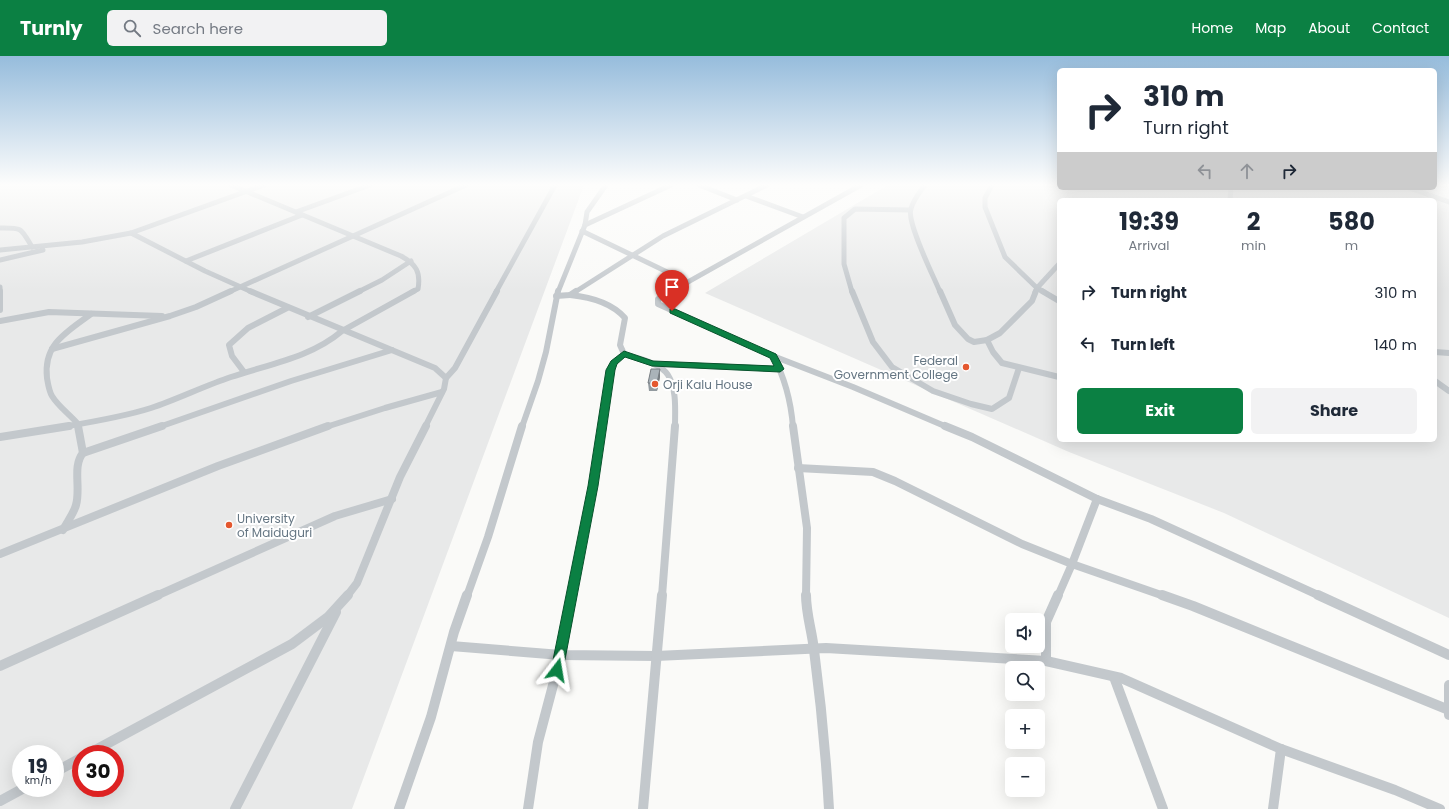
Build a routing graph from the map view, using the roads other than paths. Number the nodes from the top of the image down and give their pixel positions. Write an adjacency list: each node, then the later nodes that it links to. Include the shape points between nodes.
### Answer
1 (166, 220): 16 (street)
2 (289, 220): 23 (street)
3 (315, 220): 17 (street)
4 (389, 220): 17 (street)
5 (536, 220): 52 (street, via 455,368)
6 (585, 220): 13 (street)
7 (595, 220): 13 (street)
8 (696, 220): 21 (street)
9 (797, 220): 26 (street)
10 (844, 220): 48 (street, via 844,264 855,300 873,342 892,367 933,391 992,409 1009,398)
11 (912, 220): 40 (street, via 916,238 955,325 974,342)
12 (989, 220): 29 (street, via 1005,257)
13 (585, 225): 15 (street)
14 (0, 228): 19 (street, via 22,230)
15 (582, 231): 21 (street); 31 (street)
16 (130, 233): 18 (street); 23 (street)
17 (356, 236): 24 (street); 28 (street)
18 (69, 244): 19 (street); 22 (street)
19 (32, 247): 20 (street)
20 (0, 250)
21 (630, 255): 26 (street); 30 (street)
22 (0, 260)
23 (186, 261): 28 (street)
24 (411, 261): 37 (street, via 382,280); 39 (street, via 418,268 421,280 418,289)
25 (1057, 266): 29 (street)
26 (688, 282): 46 (street, via 658,299 658,304)
27 (0, 287): 34 (street)
28 (242, 287): 33 (street); 36 (street)
29 (1037, 288): 32 (street); 40 (street, via 1032,300 1022,311 1000,333)
30 (570, 295): 31 (street); 45 (street, via 586,297 617,309 624,318 620,345)
31 (556, 296): 66 (street, via 538,381)
32 (1057, 299)
33 (287, 308): 37 (street); 50 (street, via 235,336 229,345 232,356)
34 (0, 310)
35 (91, 314): 36 (street); 38 (street, via 37,313); 41 (street, via 60,338)
36 (170, 316): 41 (street)
37 (308, 317): 39 (street)
38 (0, 321)
39 (342, 331): 42 (street); 50 (street, via 320,347)
40 (987, 340): 48 (street, via 1002,363)
41 (52, 349): 56 (street, via 48,356 48,386 52,396)
42 (392, 350): 52 (street, via 435,368); 58 (street, via 290,381)
43 (1437, 352): 44 (street)
44 (1449, 352)
45 (624, 354): 47 (street); 68 (street, via 613,363 611,370 593,486)
46 (773, 356): 49 (street); 61 (street, via 972,437)
47 (652, 363): 49 (street); 69 (street, via 668,374 674,390 671,488)
48 (1018, 368): 51 (street)
49 (780, 369): 59 (street, via 791,406)
50 (244, 372): 56 (street, via 168,402 107,419)
51 (1057, 377)
52 (446, 378): 55 (street)
53 (1437, 382): 54 (street)
54 (1449, 391)
55 (442, 392): 60 (street, via 400,477); 62 (street, via 361,414 252,453)
56 (78, 423): 57 (street); 58 (street)
57 (0, 438)
58 (83, 453): 62 (street, via 78,459 76,506)
59 (798, 468): 64 (street, via 873,472 1022,544); 67 (street, via 807,528 806,610)
60 (392, 499): 65 (street, via 357,583); 72 (street, via 335,516)
61 (1096, 499): 64 (street); 70 (street, via 1151,519)
62 (63, 530): 63 (street)
63 (0, 554)
64 (1072, 564): 71 (street, via 1046,622); 75 (street, via 1193,606)
65 (338, 608): 77 (street, via 300,641); 81 (street)
66 (451, 646): 68 (street); 82 (street, via 431,717)
67 (814, 648): 69 (street); 71 (street); 85 (street)
68 (561, 655): 69 (street); 83 (street, via 538,742)
69 (656, 656): 84 (street)
70 (1449, 656)
71 (1046, 661): 73 (street)
72 (0, 666)
73 (1114, 677): 78 (street); 86 (street)
74 (1449, 685): 75 (street)
75 (1449, 710): 76 (street)
76 (1449, 715)
77 (105, 745)
78 (1281, 749): 87 (street); 88 (street)
79 (12, 794): 80 (street)
80 (0, 801)
81 (235, 809)
82 (400, 809)
83 (528, 809)
84 (643, 809)
85 (829, 809)
86 (1163, 809)
87 (1273, 809)
88 (1440, 809)

